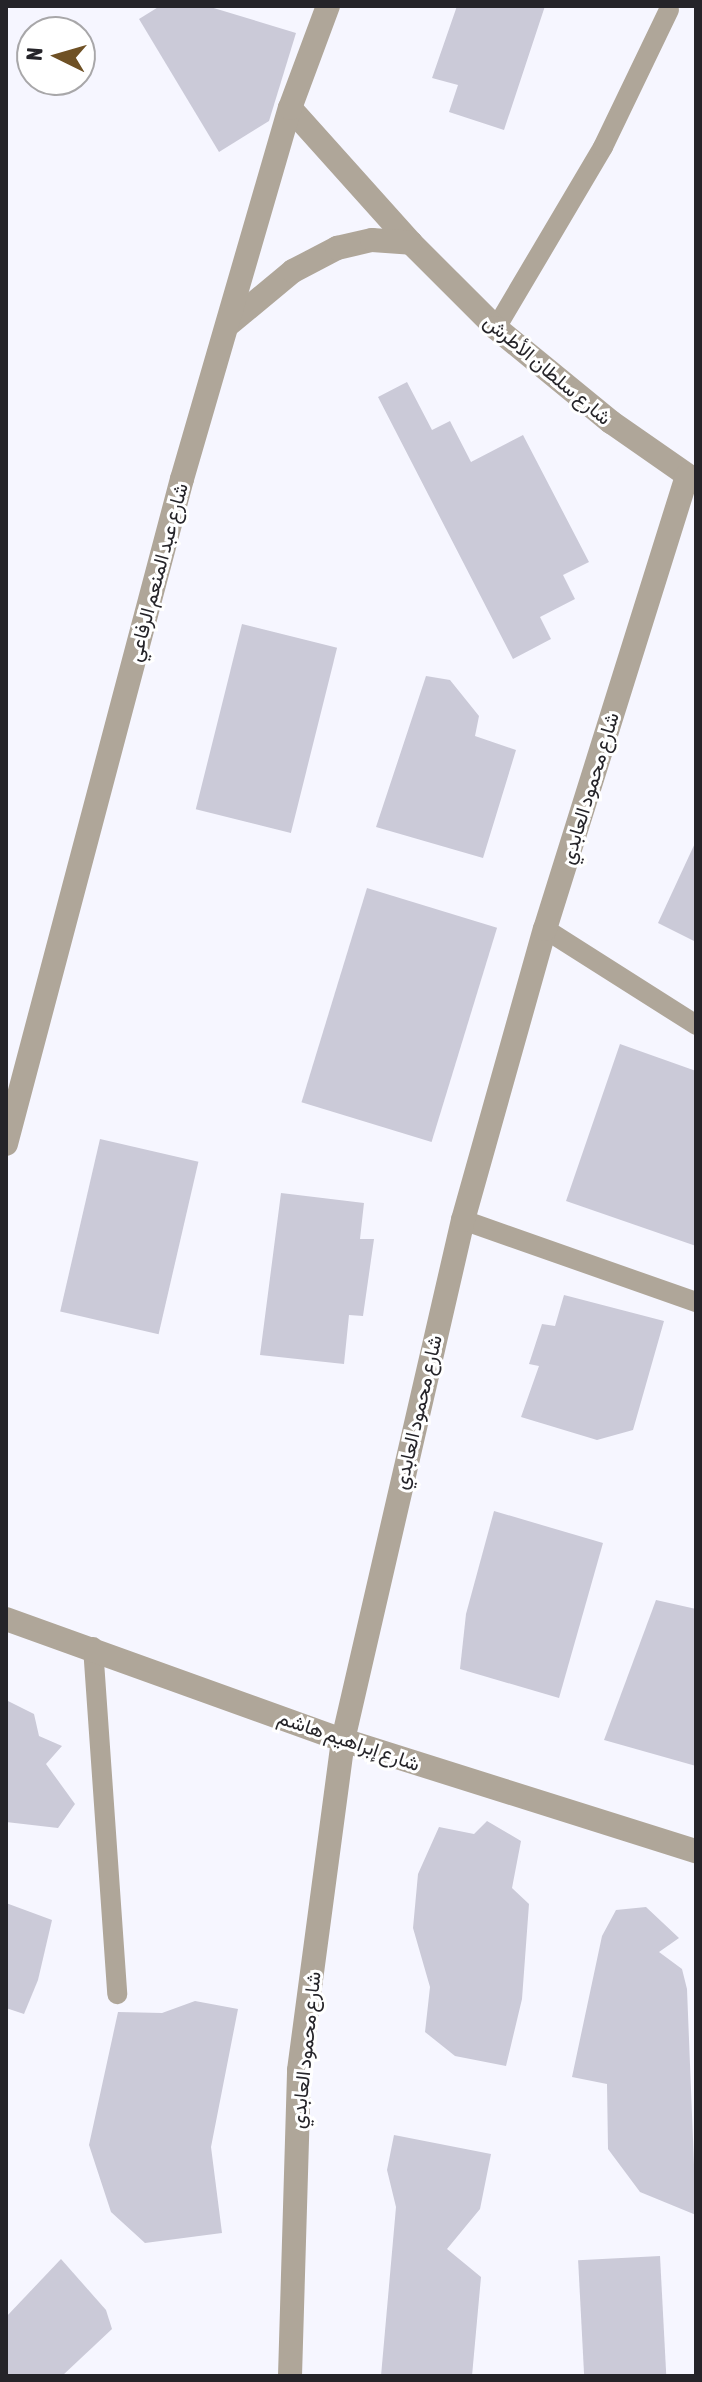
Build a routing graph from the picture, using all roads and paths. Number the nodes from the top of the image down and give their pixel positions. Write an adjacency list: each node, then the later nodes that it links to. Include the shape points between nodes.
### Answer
1 (328, 6): 3 (street, شارع عبد المنعم الرفاعي)
2 (669, 10): 6 (lane, via 603,147)
3 (290, 108): 4 (street, شارع سلطان الأطرش); 5 (street, شارع عبد المنعم الرفاعي)
4 (411, 243): 5 (street, via 372,240 337,248 293,271); 6 (street, شارع سلطان الأطرش)
5 (229, 324): 10 (street, شارع عبد المنعم الرفاعي, via 182,479)
6 (496, 328): 7 (street, شارع سلطان الأطرش)
7 (692, 479): 8 (street, شارع محمود العابدي)
8 (545, 929): 9 (lane); 11 (street, شارع محمود العابدي)
9 (696, 1025)
10 (6, 1144)
11 (463, 1220): 12 (lane); 15 (street, شارع محمود العابدي)
12 (696, 1302)
13 (6, 1619): 14 (street, شارع إبراهيم هاشم)
14 (93, 1647): 15 (street, شارع إبراهيم هاشم); 17 (lane)
15 (343, 1740): 16 (street, شارع إبراهيم هاشم); 18 (street, شارع محمود العابدي, via 299,2070)
16 (696, 1851)
17 (117, 1994)
18 (290, 2376)

